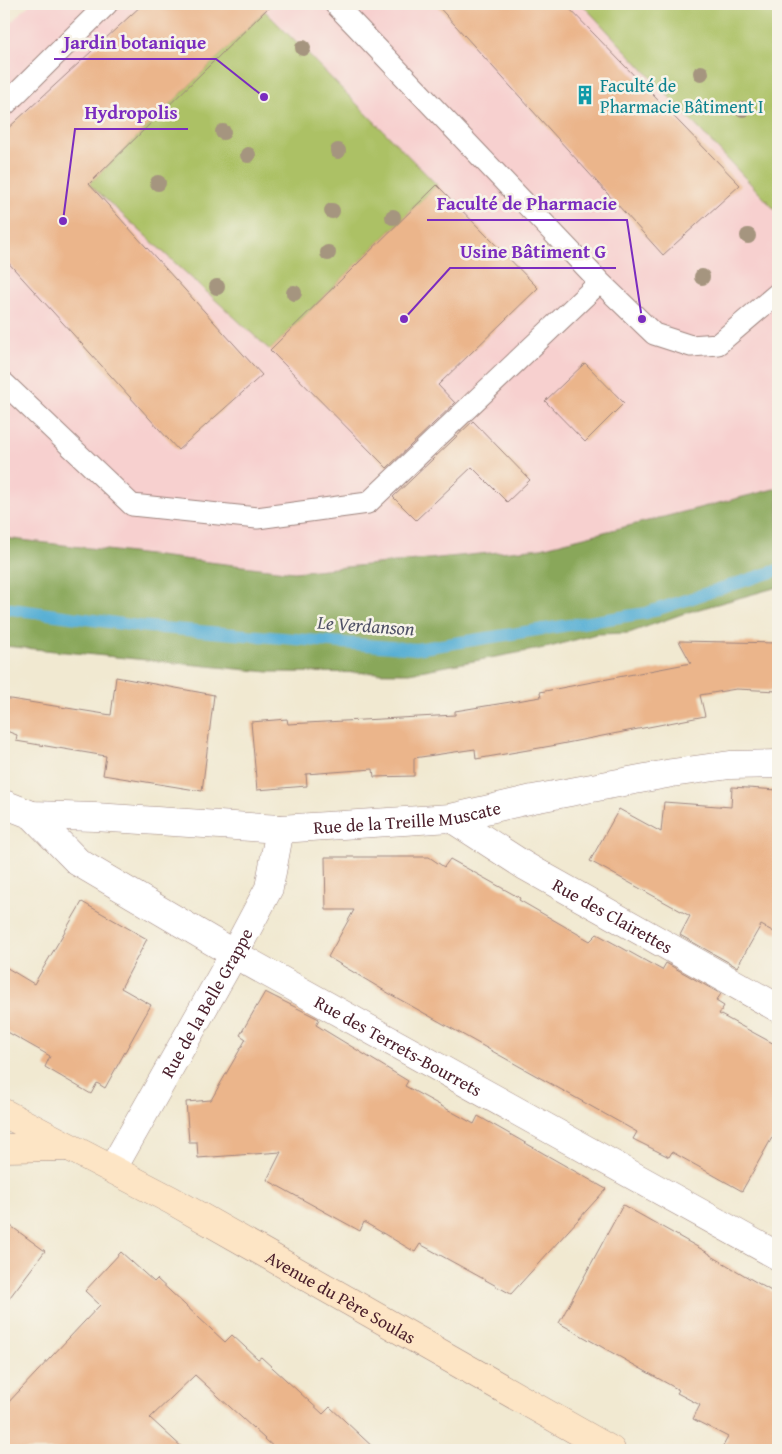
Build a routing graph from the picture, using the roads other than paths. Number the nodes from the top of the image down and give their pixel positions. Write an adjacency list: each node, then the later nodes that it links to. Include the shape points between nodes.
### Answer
1 (107, 4): 3 (lane)
2 (335, 4): 4 (lane)
3 (4, 106)
4 (600, 282): 5 (lane, via 654,334 691,346 718,344); 6 (lane, via 368,503 257,518 132,505)
5 (778, 293)
6 (4, 383)
7 (778, 764): 10 (street, Rue de la Treille Muscate, via 730,765 672,773)
8 (4, 804): 9 (street)
9 (32, 815): 11 (street, Rue de la Treille Muscate); 12 (street, Rue des Terrets-Bourrets, via 78,862)
10 (451, 818): 11 (street, Rue de la Treille Muscate); 13 (street, Rue des Clairettes, via 525,866)
11 (280, 829): 12 (street, Rue de la Belle Grappe, via 269,888)
12 (234, 954): 17 (street, Rue de la Belle Grappe); 18 (street, Rue des Terrets-Bourrets)
13 (778, 1008)
14 (4, 1113): 15 (main road, Avenue du Père Soulas)
15 (68, 1147): 16 (main road, Avenue du Père Soulas); 17 (main road, Avenue du Père Soulas)
16 (4, 1148)
17 (113, 1168): 19 (main road, Avenue du Père Soulas)
18 (778, 1256)
19 (611, 1450)

